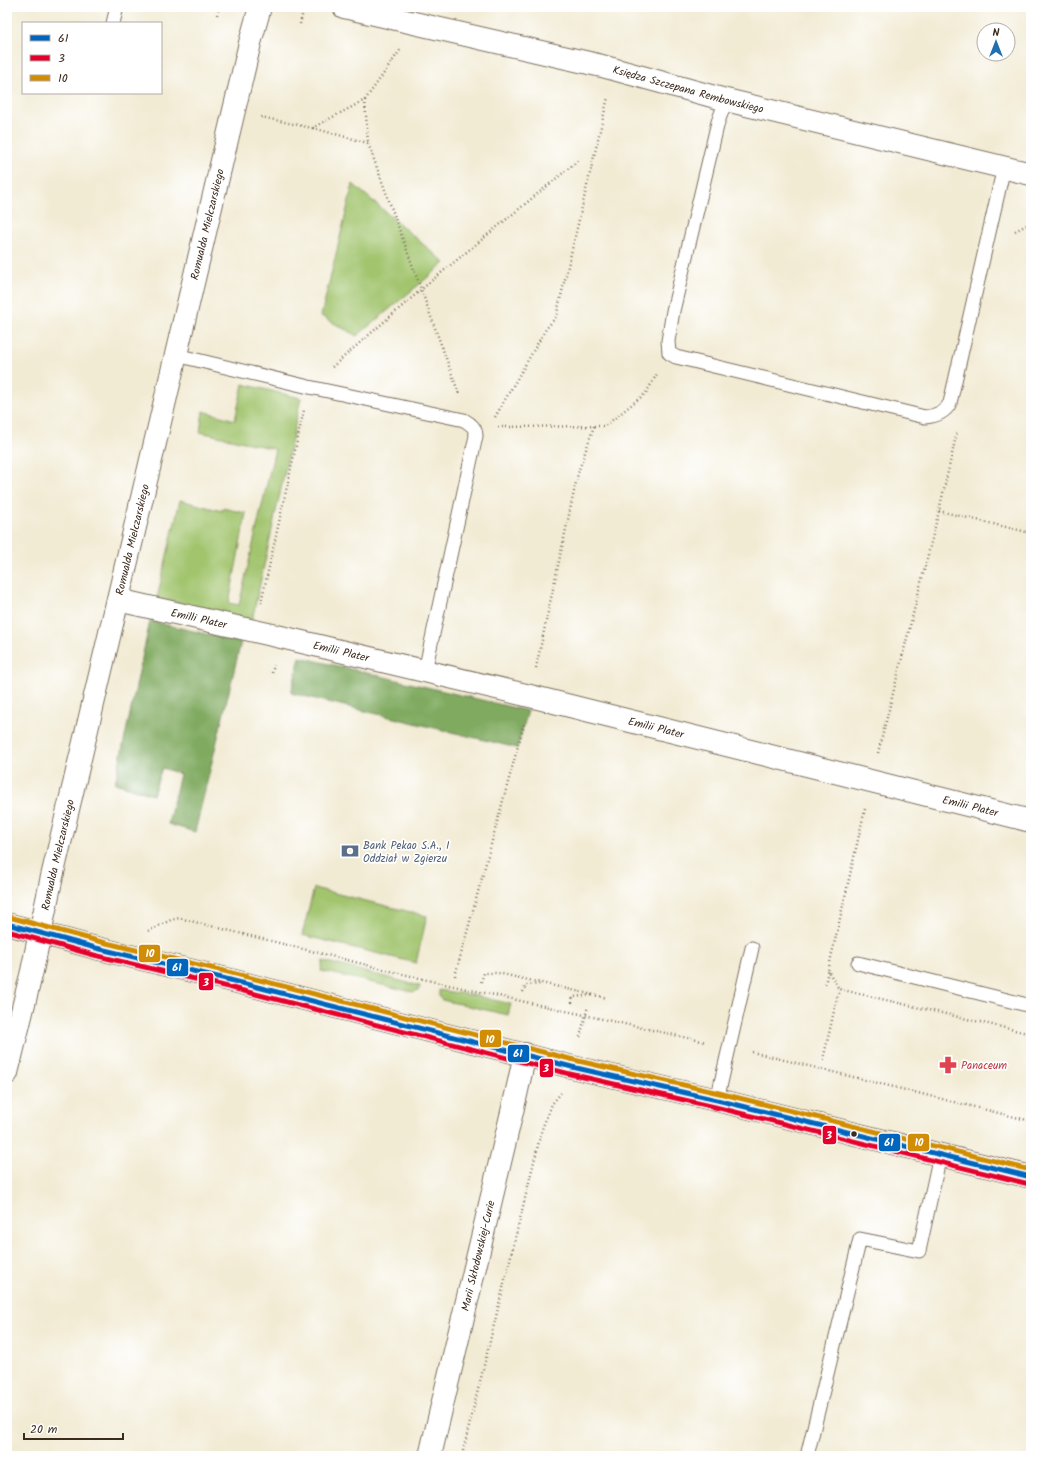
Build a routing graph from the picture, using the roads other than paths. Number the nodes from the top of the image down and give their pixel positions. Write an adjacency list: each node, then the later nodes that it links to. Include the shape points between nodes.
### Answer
1 (117, 7): 4 (lane)
2 (260, 7): 8 (street, Romualda Mielczarskiego)
3 (344, 7): 5 (street, Księdza Szczepana Rembowskiego, via 602,66)
4 (113, 22)
5 (726, 100): 6 (street, Księdza Szczepana Rembowskiego); 6 (lane, via 718,122 673,311 668,341 669,353 676,357 925,417 941,413 950,403)
6 (1004, 167): 7 (street, Księdza Szczepana Rembowskiego)
7 (1031, 174)
8 (176, 355): 9 (street, Romualda Mielczarskiego); 11 (lane, via 464,420 472,425 476,436)
9 (118, 600): 10 (street, Emilli Plater); 14 (street, Romualda Mielczarskiego)
10 (281, 637): 11 (street, Emilii Plater)
11 (425, 671): 12 (street, Emilii Plater)
12 (1031, 821)
13 (7, 924): 14 (street)
14 (40, 933): 18 (street); 19 (street, Romualda Mielczarskiego)
15 (752, 948): 20 (lane)
16 (858, 963): 17 (lane)
17 (1031, 1006)
18 (525, 1054): 20 (street); 23 (street, Marii Skłodowskiej-Curie)
19 (7, 1074)
20 (717, 1100): 21 (street)
21 (940, 1154): 22 (street); 24 (lane, via 919,1251 860,1239)
22 (1031, 1177)
23 (430, 1456)
24 (807, 1456)

